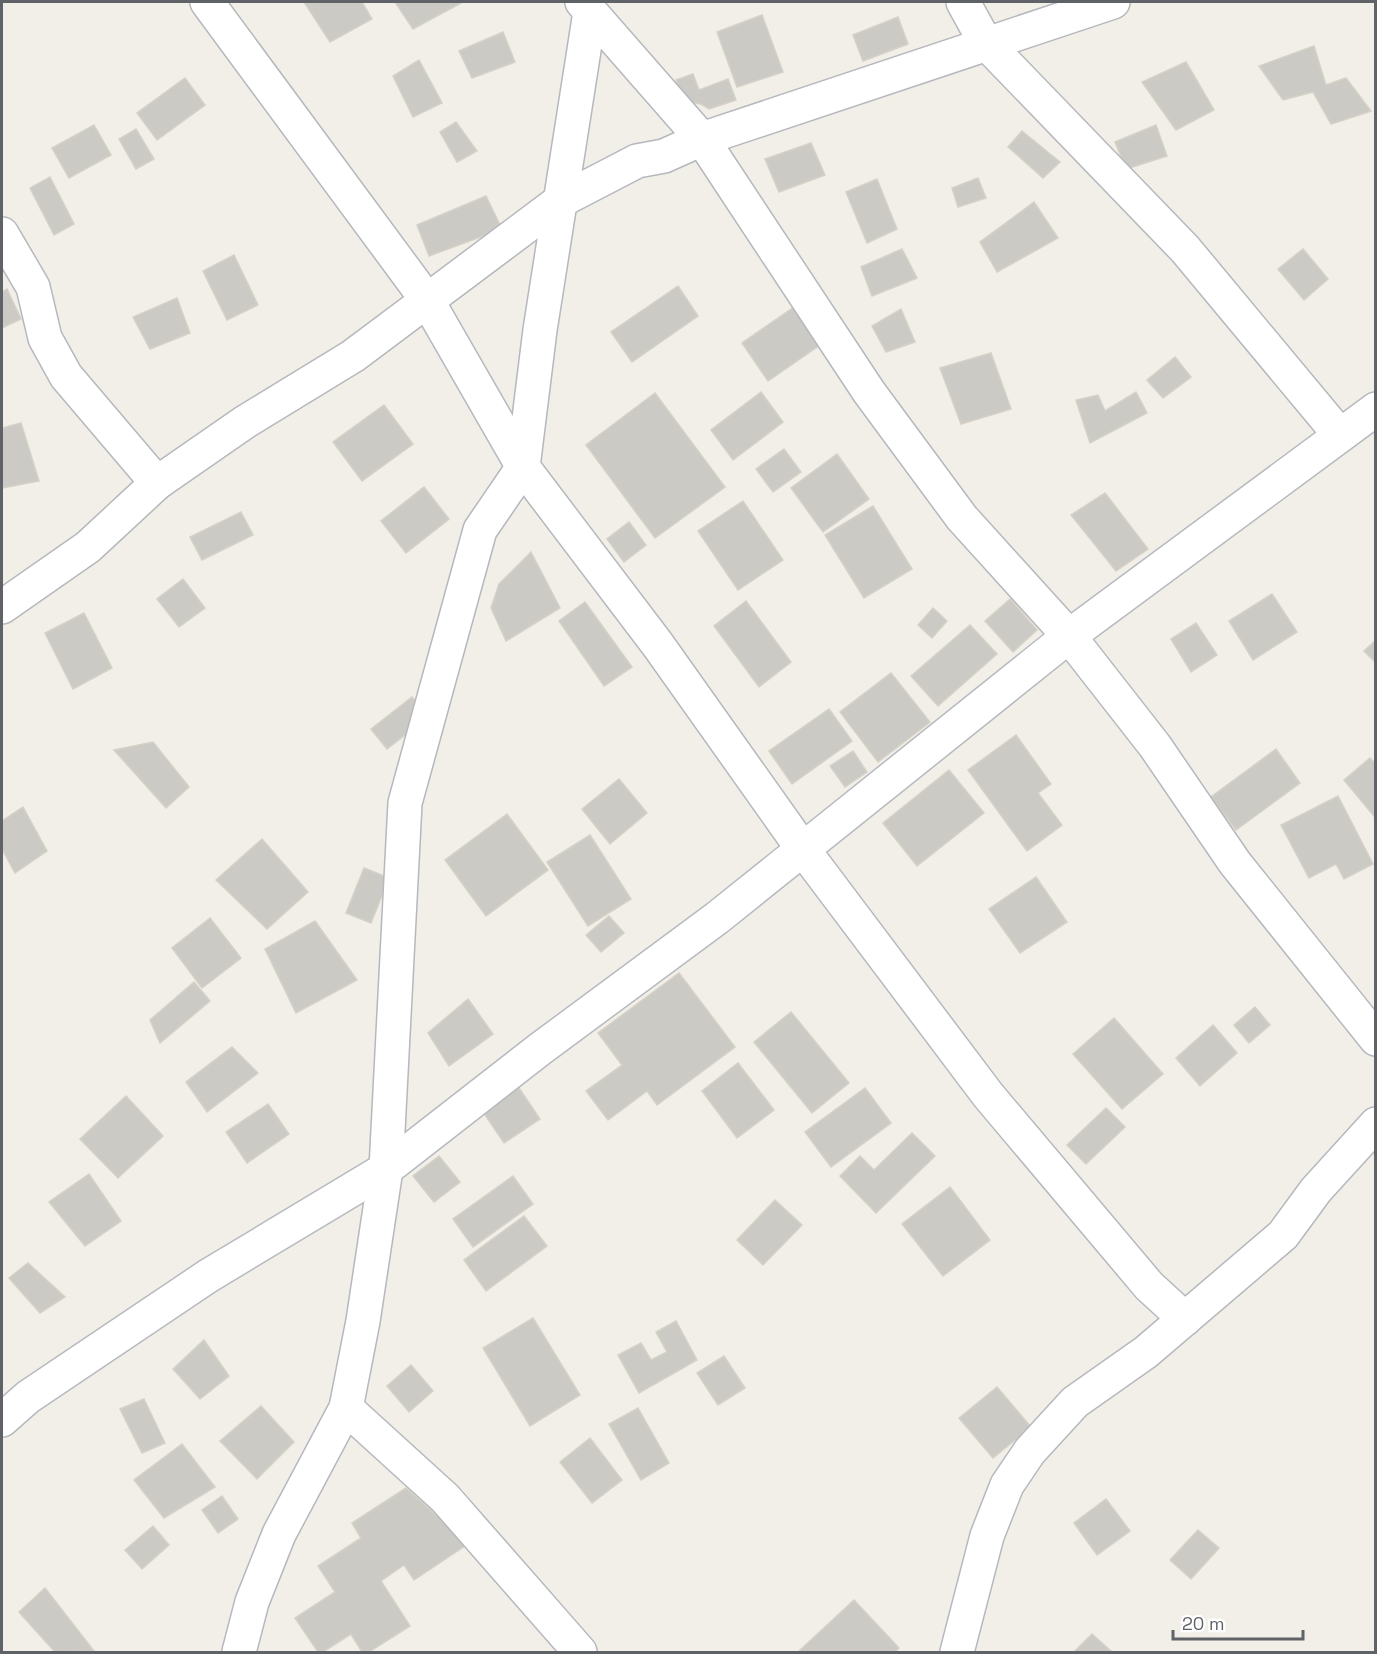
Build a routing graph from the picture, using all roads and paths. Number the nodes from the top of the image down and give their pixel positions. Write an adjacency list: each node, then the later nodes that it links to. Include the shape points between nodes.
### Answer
1 (207, 2): 9 (street)
2 (963, 2): 5 (street)
3 (1113, 2): 5 (street)
4 (586, 7): 6 (street); 7 (street)
5 (985, 42): 6 (street); 11 (street, via 1185,249)
6 (702, 139): 7 (street, via 664,156 637,161); 15 (street, via 896,428 962,518)
7 (560, 201): 9 (street); 12 (street)
8 (2, 234): 13 (street, via 33,287 45,338 66,376)
9 (427, 300): 12 (street); 13 (street, via 353,356 245,422)
10 (1376, 409): 11 (street)
11 (1340, 434): 15 (street)
12 (523, 467): 16 (street, via 658,645); 19 (street, via 480,530 405,803)
13 (157, 483): 14 (street, via 88,547)
14 (2, 607)
15 (1069, 636): 16 (street); 17 (street, via 1155,746 1235,863)
16 (801, 848): 19 (street, via 683,944); 20 (street, via 988,1095 1149,1286)
17 (1376, 1039)
18 (1376, 1124): 20 (street, via 1316,1190 1283,1235)
19 (386, 1169): 21 (street); 22 (street, via 208,1275 28,1397)
20 (1185, 1319): 25 (street, via 1075,1402 1030,1451 1007,1485 987,1536)
21 (346, 1408): 23 (street, via 279,1534 252,1602); 24 (street, via 445,1498)
22 (2, 1420)
23 (239, 1653)
24 (580, 1653)
25 (957, 1653)

